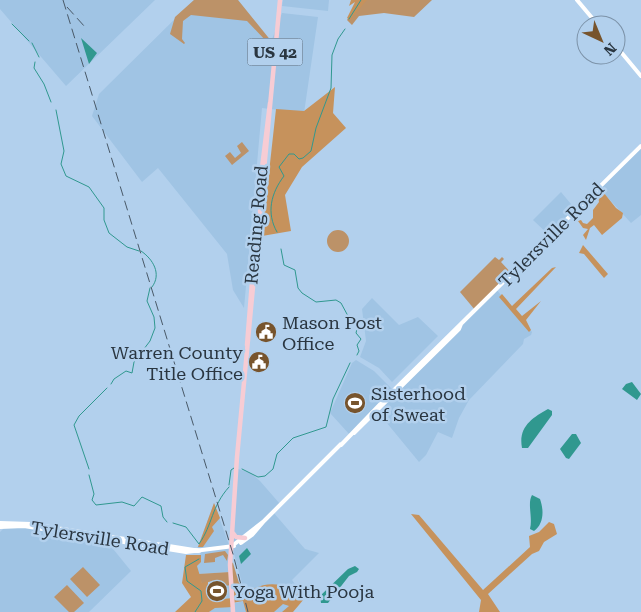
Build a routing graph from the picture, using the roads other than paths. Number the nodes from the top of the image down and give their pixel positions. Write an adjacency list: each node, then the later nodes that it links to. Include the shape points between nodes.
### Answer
1 (280, 0): 9 (main road, Reading Road / US 42, via 250,288)
2 (577, 0): 3 (main road)
3 (590, 15)
4 (626, 58): 5 (main road)
5 (641, 76)
6 (641, 146): 7 (main road, Tylersville Road)
7 (264, 521): 10 (main road, Tylersville Road); 11 (main road, Tylersville Road, via 247,539)
8 (0, 525): 11 (main road, Tylersville Road, via 20,522 200,551)
9 (233, 532): 10 (main road, via 236,537); 11 (main road, Reading Road / US 42)
10 (245, 538): 11 (main road, Tylersville Road)
11 (232, 546): 12 (main road, Reading Road / US 42)
12 (233, 612)

